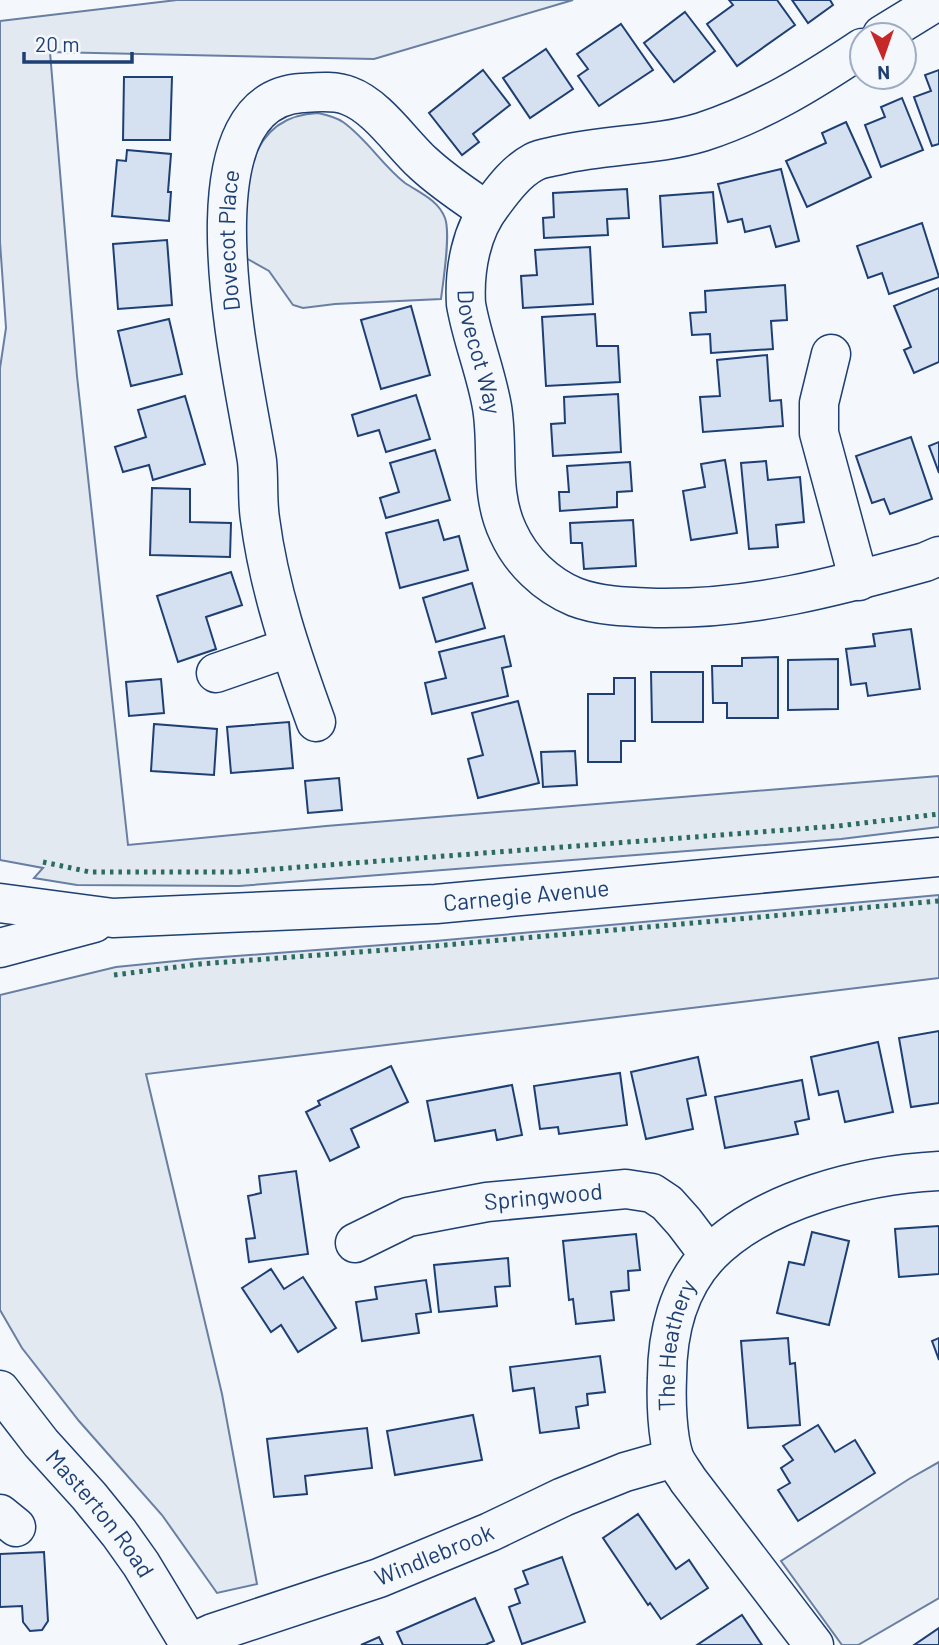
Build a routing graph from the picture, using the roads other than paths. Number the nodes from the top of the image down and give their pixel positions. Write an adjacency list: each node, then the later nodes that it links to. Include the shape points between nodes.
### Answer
1 (939, 0): 2 (street)
2 (905, 21)
3 (848, 57): 4 (street, Dovecot Way, via 787,96 700,132 581,150 535,162 511,180)
4 (486, 211): 7 (street, Dovecot Way, via 470,255 466,304 492,407 494,483 501,513 508,533 538,575 576,597 632,607 726,606); 8 (street, Dovecot Place, via 424,165 384,122 350,96 291,94 270,103 251,118 237,147 230,186 229,292 257,463 259,517)
5 (831, 354): 7 (street, via 819,403 819,433)
6 (939, 555): 7 (street, Dovecot Way)
7 (859, 581)
8 (288, 648): 9 (street); 10 (street, Dovecot Place)
9 (216, 673)
10 (316, 722)
11 (939, 857): 13 (street, Carnegie Avenue, via 436,904)
12 (0, 903): 13 (street, Carnegie Avenue)
13 (113, 918): 14 (street, Carnegie Avenue)
14 (0, 948)
15 (939, 1171): 17 (street, The Heathery, via 880,1177 815,1195 759,1217)
16 (355, 1243): 17 (street, Springwood, via 408,1217 487,1202 626,1189 652,1194 667,1203)
17 (709, 1255): 19 (street, The Heathery, via 677,1306 669,1338 666,1393)
18 (0, 1390): 20 (street, Masterton Road, via 118,1533)
19 (674, 1458): 20 (street, Windlebrook, via 625,1472 379,1578); 21 (street, The Heathery)
20 (189, 1644)
21 (814, 1645)

